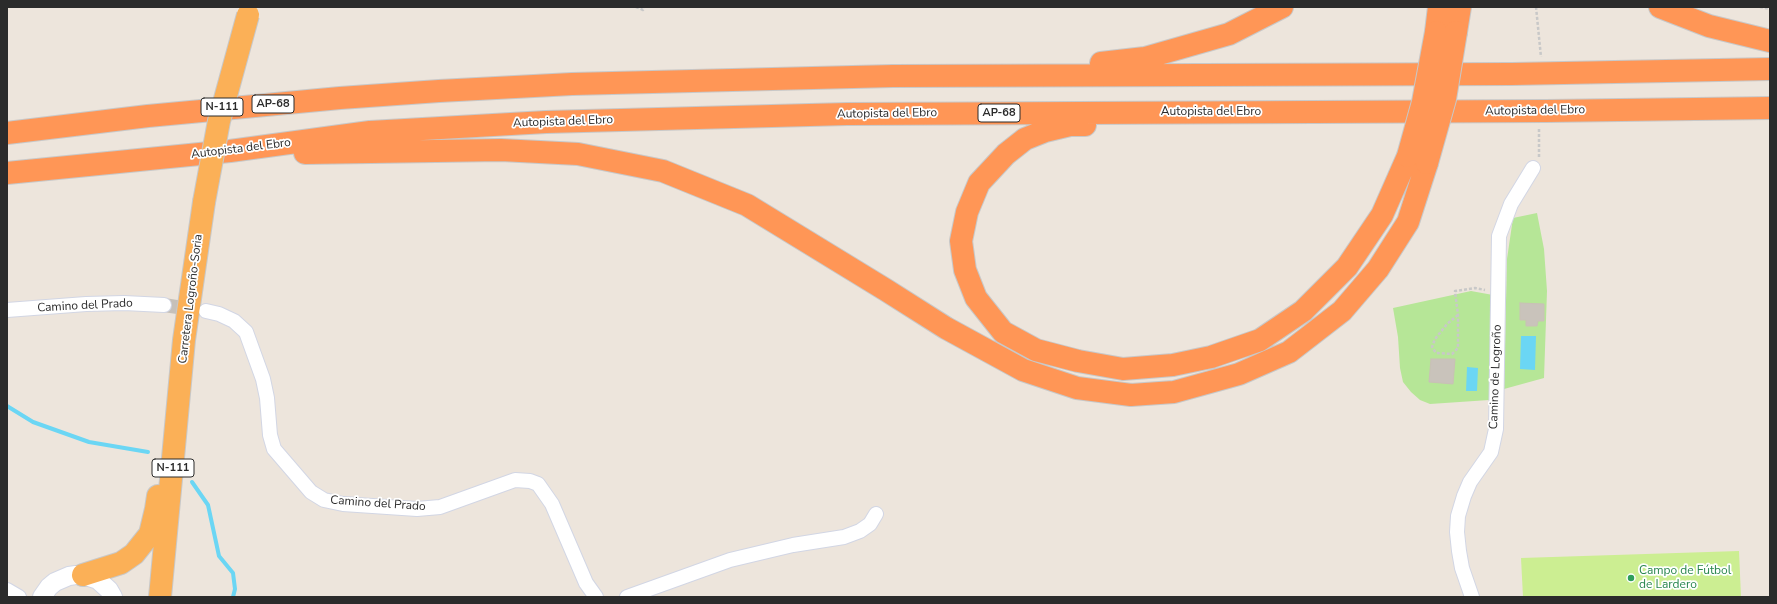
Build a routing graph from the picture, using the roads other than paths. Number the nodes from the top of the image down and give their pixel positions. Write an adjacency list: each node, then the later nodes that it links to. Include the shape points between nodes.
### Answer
1 (1282, 7): 9 (highway, via 1229,34 1145,58 1085,64 680,69 639,71)
2 (1439, 7): 6 (highway)
3 (1460, 7): 6 (highway)
4 (1660, 7): 7 (highway, via 1709,26)
5 (250, 11): 20 (highway, Carretera Logroño-Soria / N-111, bridge, via 218,121)
6 (1446, 32): 14 (highway, bridge, via 1423,102)
7 (1770, 41)
8 (1770, 69): 9 (highway, AP-68, via 1504,74 893,76)
9 (540, 85): 12 (highway, AP-68, via 243,107)
10 (1770, 108): 11 (highway, Autopista del Ebro / AP-68)
11 (1543, 120): 13 (highway, Autopista del Ebro / AP-68, via 862,114 473,125 370,132); 14 (highway, via 1386,124 1097,124 1070,125 1045,131 1025,139 1006,154 979,183 967,212 961,241 964,270 976,298 1003,332 1036,350 1123,369 1172,365 1212,357 1260,340 1303,311 1347,267)
12 (7, 133)
13 (230, 151): 14 (highway, via 276,154 501,150 578,154 663,171 747,205 946,328 1024,370 1077,388 1131,395 1174,392 1239,374 1289,352 1342,311 1378,269 1408,222); 16 (highway, Autopista del Ebro / AP-68)
14 (1417, 159)
15 (1532, 168): 24 (street, Camino de Logroño, via 1511,204 1499,236 1496,429 1491,452 1470,482 1458,516 1459,551)
16 (7, 173)
17 (164, 305): 18 (street, Camino del Prado, via 116,303)
18 (7, 310)
19 (206, 311): 29 (street, Camino del Prado, via 234,321 246,332 263,379 274,449 311,492 324,500 343,504 417,509 440,507 514,480 530,481 538,484 552,504 586,584)
20 (184, 340): 22 (highway, via 174,366 170,388 156,509 150,534 134,554 121,563); 28 (highway, Carretera Logroño-Soria / N-111)
21 (876, 514): 30 (street, via 870,524 844,537 793,545 730,560)
22 (83, 575): 26 (street, via 62,578 50,586); 27 (street, via 98,580)
23 (7, 590): 25 (street)
24 (1470, 591)
25 (19, 597)
26 (42, 597)
27 (113, 597)
28 (160, 597)
29 (596, 597)
30 (627, 597)

